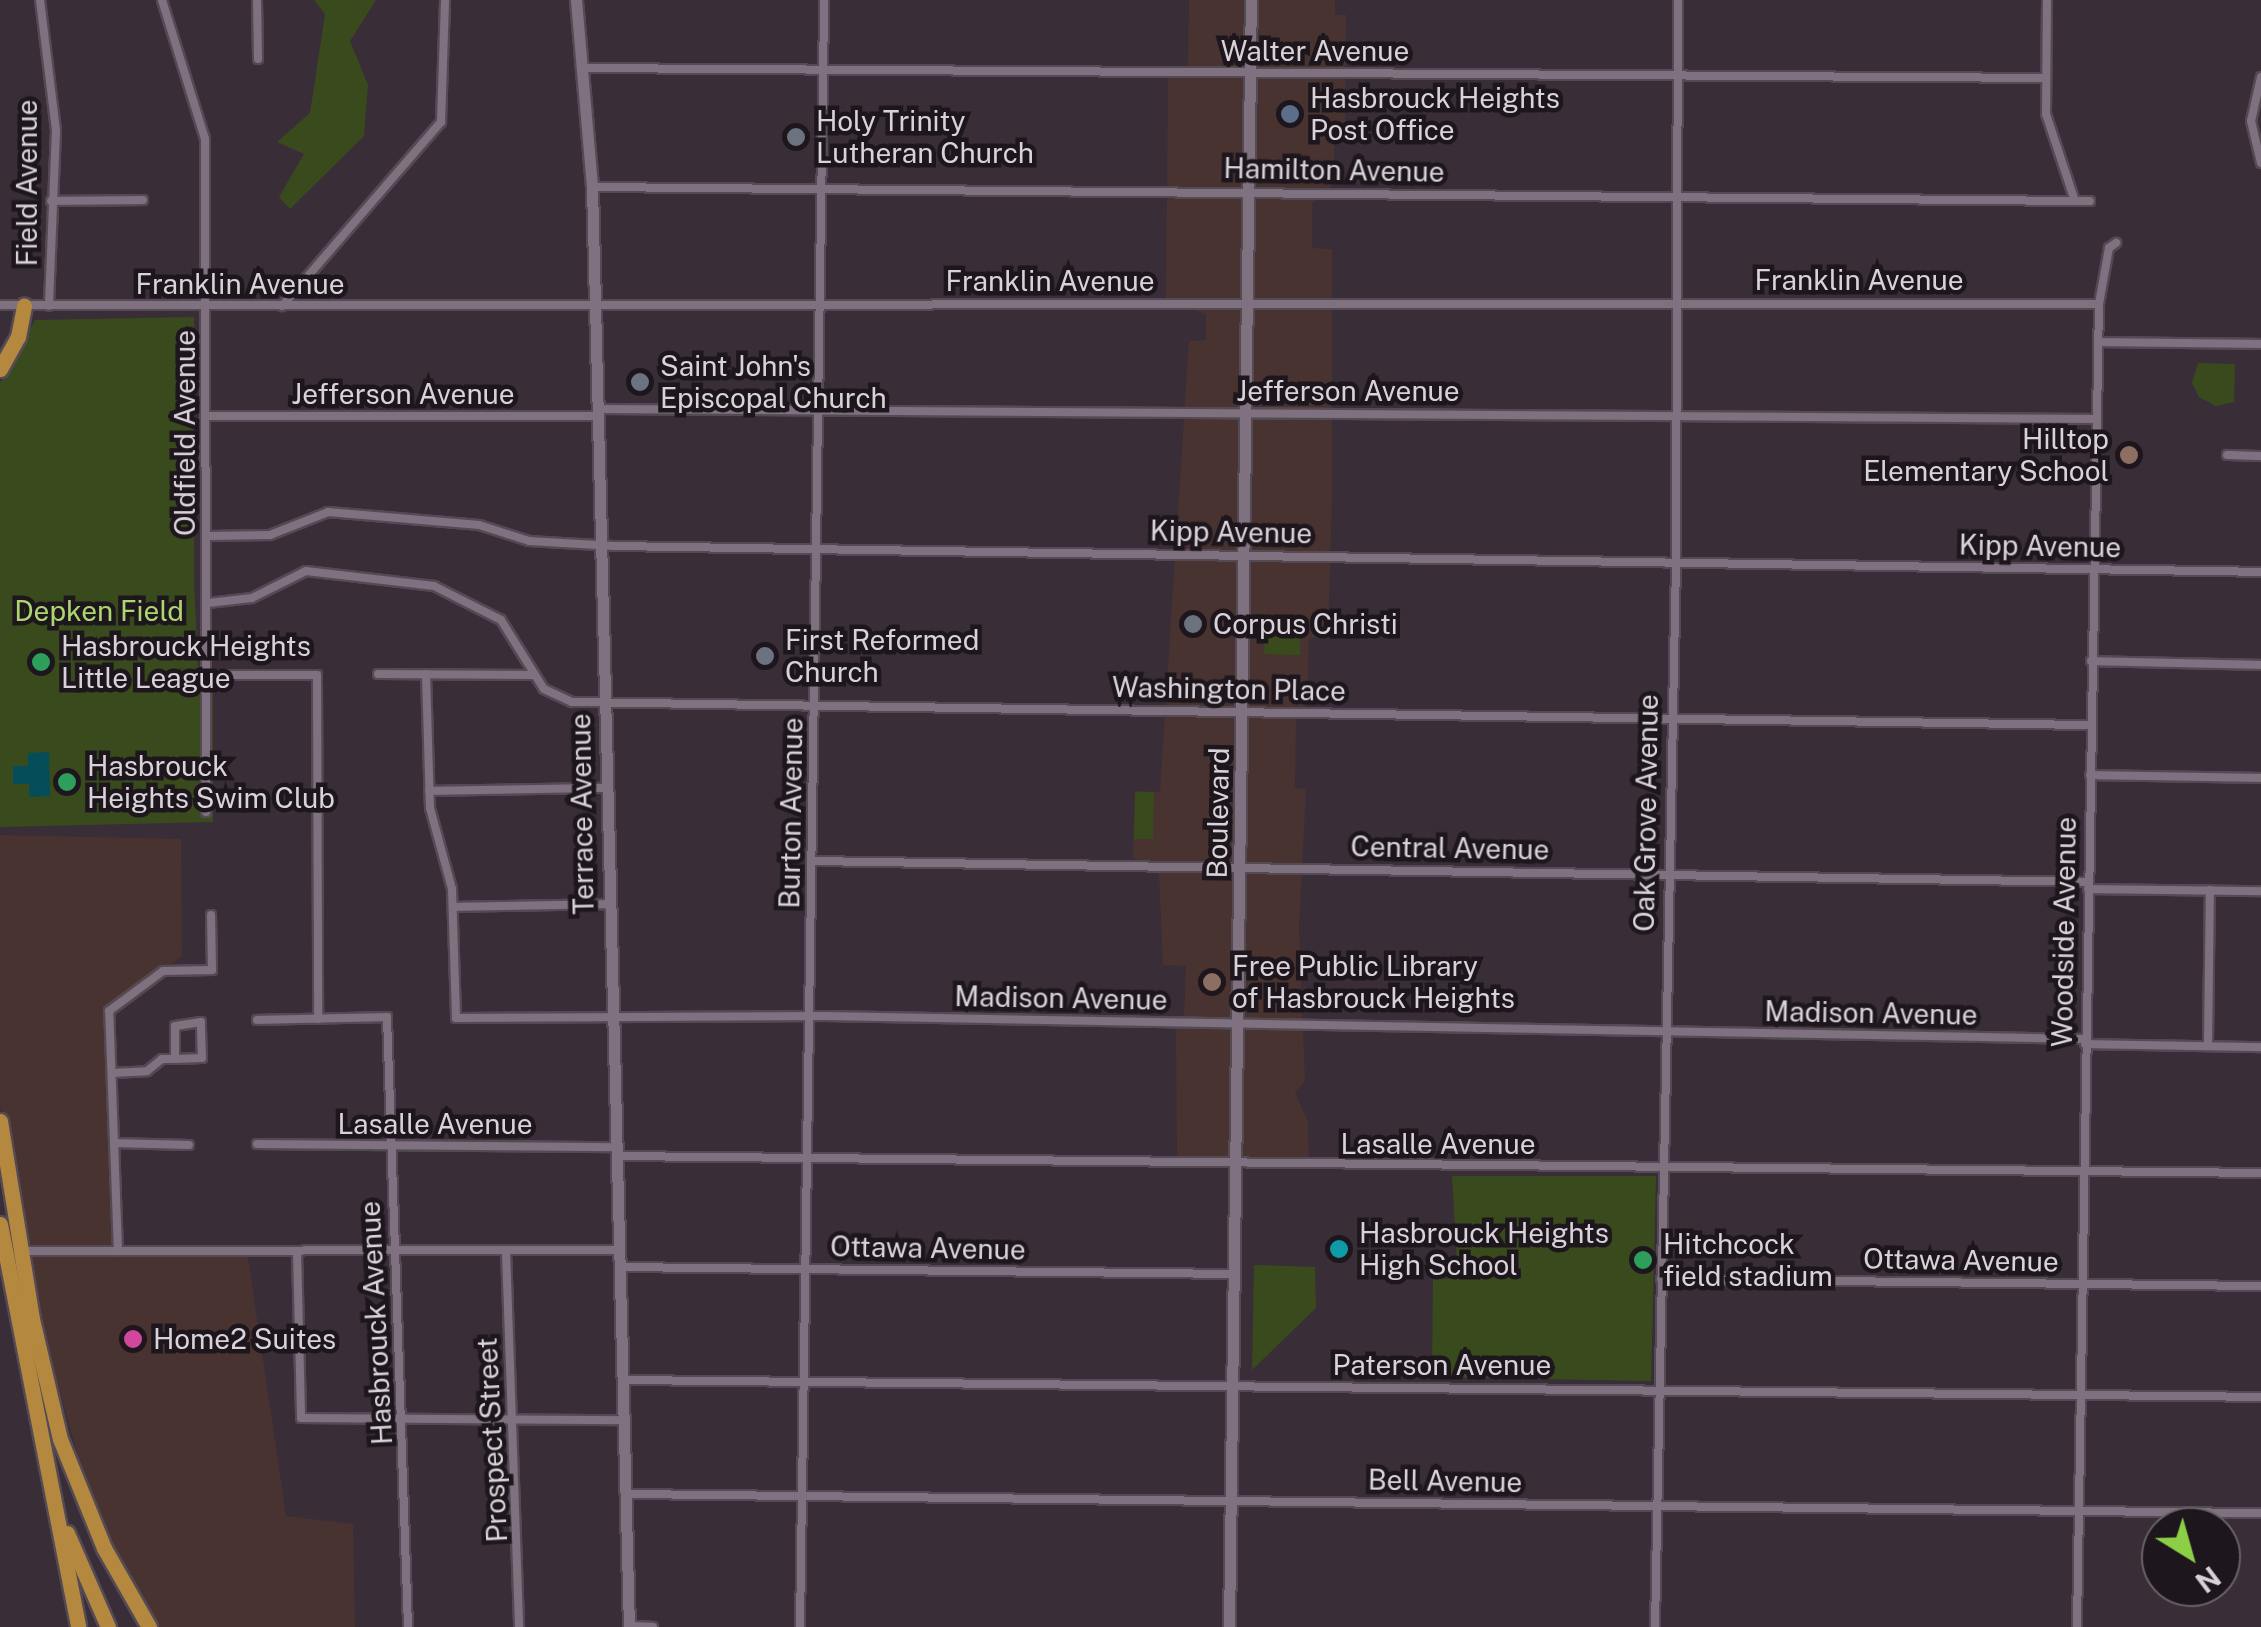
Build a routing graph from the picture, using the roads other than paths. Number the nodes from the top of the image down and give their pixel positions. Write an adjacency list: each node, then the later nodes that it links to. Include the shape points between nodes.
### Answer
1 (40, 0): 24 (street, Field Avenue, via 56,130)
2 (162, 0): 33 (street, Oldfield Avenue, via 205,139)
3 (257, 0): 10 (street)
4 (445, 0): 34 (street, via 441,122)
5 (576, 0): 11 (street, Terrace Avenue)
6 (824, 0): 12 (street, Burton Avenue)
7 (1251, 0): 13 (street, Boulevard)
8 (1678, 0): 14 (street, Oak Grove Avenue)
9 (2047, 0): 16 (street)
10 (258, 60)
11 (584, 68): 12 (street, Walter Avenue); 18 (street, Terrace Avenue)
12 (824, 70): 13 (street, Walter Avenue); 19 (street, Burton Avenue)
13 (1250, 73): 14 (street, Walter Avenue); 20 (street, Boulevard)
14 (1677, 76): 16 (street, Walter Avenue); 21 (street, Oak Grove Avenue)
15 (2261, 77): 17 (street, via 2251,122)
16 (2046, 78): 22 (street, via 2050,135)
17 (2261, 163)
18 (592, 187): 19 (street, Hamilton Avenue); 27 (street, Terrace Avenue)
19 (823, 188): 20 (street, Hamilton Avenue); 28 (street, Burton Avenue)
20 (1250, 192): 21 (street, Hamilton Avenue); 35 (street, Boulevard)
21 (1677, 196): 22 (street, Hamilton Avenue); 36 (street, Oak Grove Avenue)
22 (2074, 198): 25 (street)
23 (143, 200): 24 (street)
24 (51, 201): 32 (street, Field Avenue)
25 (2090, 201)
26 (2116, 243): 29 (street, Woodside Avenue, via 2109,248)
27 (595, 303): 28 (street, Franklin Avenue); 34 (street, Franklin Avenue); 41 (street, Terrace Avenue)
28 (822, 304): 35 (street, Franklin Avenue); 40 (street, Burton Avenue)
29 (2099, 304): 36 (street, Franklin Avenue); 37 (street, Woodside Avenue)
30 (0, 305): 31 (street, Franklin Avenue)
31 (24, 306): 32 (street, Franklin Avenue); 39 (highway)
32 (48, 306): 33 (street, Franklin Avenue)
33 (208, 306): 34 (street, Franklin Avenue); 43 (street, Oldfield Avenue)
34 (281, 306)
35 (1249, 306): 36 (street, Franklin Avenue); 42 (street, Boulevard)
36 (1676, 306): 44 (street, Oak Grove Avenue)
37 (2098, 342): 38 (street); 45 (street, Woodside Avenue)
38 (2261, 344)
39 (0, 368)
40 (822, 410): 41 (street, Jefferson Avenue); 42 (street, Jefferson Avenue); 50 (street, Burton Avenue)
41 (598, 413): 43 (street, Jefferson Avenue); 49 (street, Terrace Avenue)
42 (1248, 413): 44 (street, Jefferson Avenue); 51 (street, Boulevard)
43 (207, 416): 48 (street, Oldfield Avenue)
44 (1676, 416): 45 (street, Jefferson Avenue); 52 (street, Oak Grove Avenue)
45 (2097, 419): 53 (street, Woodside Avenue)
46 (2227, 455): 47 (street)
47 (2261, 456)
48 (208, 536): 49 (street, Kipp Avenue, via 270,536 328,512 479,525 529,542); 55 (street, Oldfield Avenue)
49 (601, 545): 50 (street, Kipp Avenue); 62 (street, Terrace Avenue)
50 (811, 548): 51 (street, Kipp Avenue); 63 (street, Burton Avenue)
51 (1248, 556): 52 (street, Kipp Avenue); 64 (street, Boulevard)
52 (1676, 561): 53 (street, Kipp Avenue); 65 (street, Oak Grove Avenue)
53 (2092, 570): 54 (street, Kipp Avenue); 56 (street, Woodside Avenue)
54 (2261, 572)
55 (208, 603): 60 (street, Oldfield Avenue); 61 (street, via 252,598 306,570 434,586 501,620)
56 (2091, 662): 57 (street); 66 (street, Woodside Avenue)
57 (2261, 664)
58 (378, 674): 59 (street)
59 (426, 674): 61 (street); 70 (street)
60 (208, 675): 71 (street, Oldfield Avenue); 83 (street, via 317,676)
61 (534, 675): 62 (street, Washington Place, via 562,700)
62 (605, 702): 63 (street, Washington Place); 69 (street, Terrace Avenue)
63 (815, 704): 64 (street, Washington Place); 72 (street, Burton Avenue)
64 (1245, 712): 65 (street, Washington Place); 73 (street, Boulevard)
65 (1670, 718): 66 (street, Washington Place); 74 (street, Oak Grove Avenue)
66 (2090, 725): 67 (street, Woodside Avenue)
67 (2090, 775): 68 (street); 75 (street, Woodside Avenue)
68 (2261, 778)
69 (606, 788): 70 (street); 78 (street, Terrace Avenue)
70 (429, 791): 79 (street)
71 (206, 812)
72 (812, 862): 73 (street, Central Avenue); 82 (street, Burton Avenue)
73 (1242, 868): 74 (street, Central Avenue); 85 (street, Boulevard)
74 (1668, 874): 75 (street, Central Avenue); 86 (street, Oak Grove Avenue)
75 (2088, 885): 76 (street, Central Avenue); 87 (street, Woodside Avenue)
76 (2210, 890): 77 (street, Central Avenue); 88 (street)
77 (2261, 891)
78 (608, 904): 79 (street); 81 (street, Terrace Avenue)
79 (453, 907): 81 (street, Madison Avenue, via 456,1018)
80 (211, 915): 91 (street, via 212,970 163,970 109,1010)
81 (610, 1014): 82 (street, Madison Avenue); 97 (street, Terrace Avenue)
82 (810, 1017): 85 (street, Madison Avenue); 98 (street, Burton Avenue)
83 (318, 1019): 84 (street); 96 (street, Hasbrouck Avenue, via 387,1017)
84 (257, 1020)
85 (1240, 1024): 86 (street, Madison Avenue); 99 (street, Boulevard)
86 (1665, 1032): 87 (street, Madison Avenue); 100 (street, Oak Grove Avenue)
87 (2085, 1041): 88 (street, Madison Avenue); 101 (street, Woodside Avenue)
88 (2208, 1046): 89 (street, Madison Avenue)
89 (2261, 1047)
90 (175, 1059): 90 (street, via 202,1058 201,1022 175,1026); 91 (street, via 147,1071)
91 (112, 1072): 93 (street)
92 (0, 1121): 107 (highway)
93 (114, 1144): 95 (street); 108 (street)
94 (257, 1144): 96 (street, Lasalle Avenue)
95 (189, 1145)
96 (391, 1146): 97 (street, Lasalle Avenue); 104 (street, Hasbrouck Avenue)
97 (614, 1152): 98 (street, Lasalle Avenue); 106 (street, Terrace Avenue)
98 (808, 1158): 99 (street, Lasalle Avenue); 111 (street, Burton Avenue)
99 (1238, 1164): 100 (street, Lasalle Avenue); 112 (street, Boulevard)
100 (1663, 1168): 101 (street, Lasalle Avenue); 113 (street, Oak Grove Avenue)
101 (2084, 1171): 102 (street, Lasalle Avenue); 114 (street, Woodside Avenue)
102 (2261, 1173)
103 (0, 1224): 122 (highway)
104 (396, 1250): 105 (street); 109 (street); 123 (street, Hasbrouck Avenue)
105 (506, 1250): 106 (street); 124 (street, Prospect Street)
106 (618, 1250): 110 (street, Terrace Avenue)
107 (20, 1251): 108 (street); 134 (highway, via 64,1451 104,1548)
108 (118, 1251): 109 (street)
109 (297, 1251): 123 (street, via 300,1418)
110 (619, 1267): 111 (street, Ottawa Avenue); 116 (street, Terrace Avenue)
111 (806, 1269): 112 (street, Ottawa Avenue); 117 (street, Burton Avenue)
112 (1236, 1274): 118 (street, Boulevard)
113 (1661, 1279): 114 (street, Ottawa Avenue); 119 (street, Oak Grove Avenue)
114 (2083, 1284): 115 (street, Ottawa Avenue); 120 (street, Woodside Avenue)
115 (2261, 1286)
116 (623, 1380): 117 (street, Paterson Avenue); 125 (street, Terrace Avenue)
117 (804, 1382): 118 (street, Paterson Avenue); 127 (street, Burton Avenue)
118 (1234, 1386): 119 (street, Paterson Avenue); 128 (street, Boulevard)
119 (1659, 1389): 120 (street, Paterson Avenue); 129 (street, Oak Grove Avenue)
120 (2082, 1395): 121 (street, Paterson Avenue); 130 (street, Woodside Avenue)
121 (2261, 1397)
122 (34, 1403): 132 (highway); 133 (highway, via 61,1514)
123 (404, 1419): 124 (street); 135 (street, Hasbrouck Avenue)
124 (514, 1420): 125 (street); 136 (street, Prospect Street)
125 (624, 1420): 126 (street, Terrace Avenue)
126 (628, 1494): 127 (street, Bell Avenue); 137 (street, Terrace Avenue)
127 (802, 1497): 128 (street, Bell Avenue); 139 (street, Burton Avenue)
128 (1232, 1501): 129 (street, Bell Avenue); 140 (street, Boulevard)
129 (1658, 1506): 130 (street, Bell Avenue); 141 (street, Oak Grove Avenue)
130 (2079, 1512): 131 (street, Bell Avenue); 142 (street, Woodside Avenue)
131 (2261, 1513)
132 (78, 1627)
133 (108, 1627)
134 (149, 1627)
135 (408, 1627)
136 (518, 1627)
137 (629, 1627): 138 (street)
138 (653, 1627)
139 (800, 1627)
140 (1228, 1627)
141 (1656, 1627)
142 (2076, 1627)

